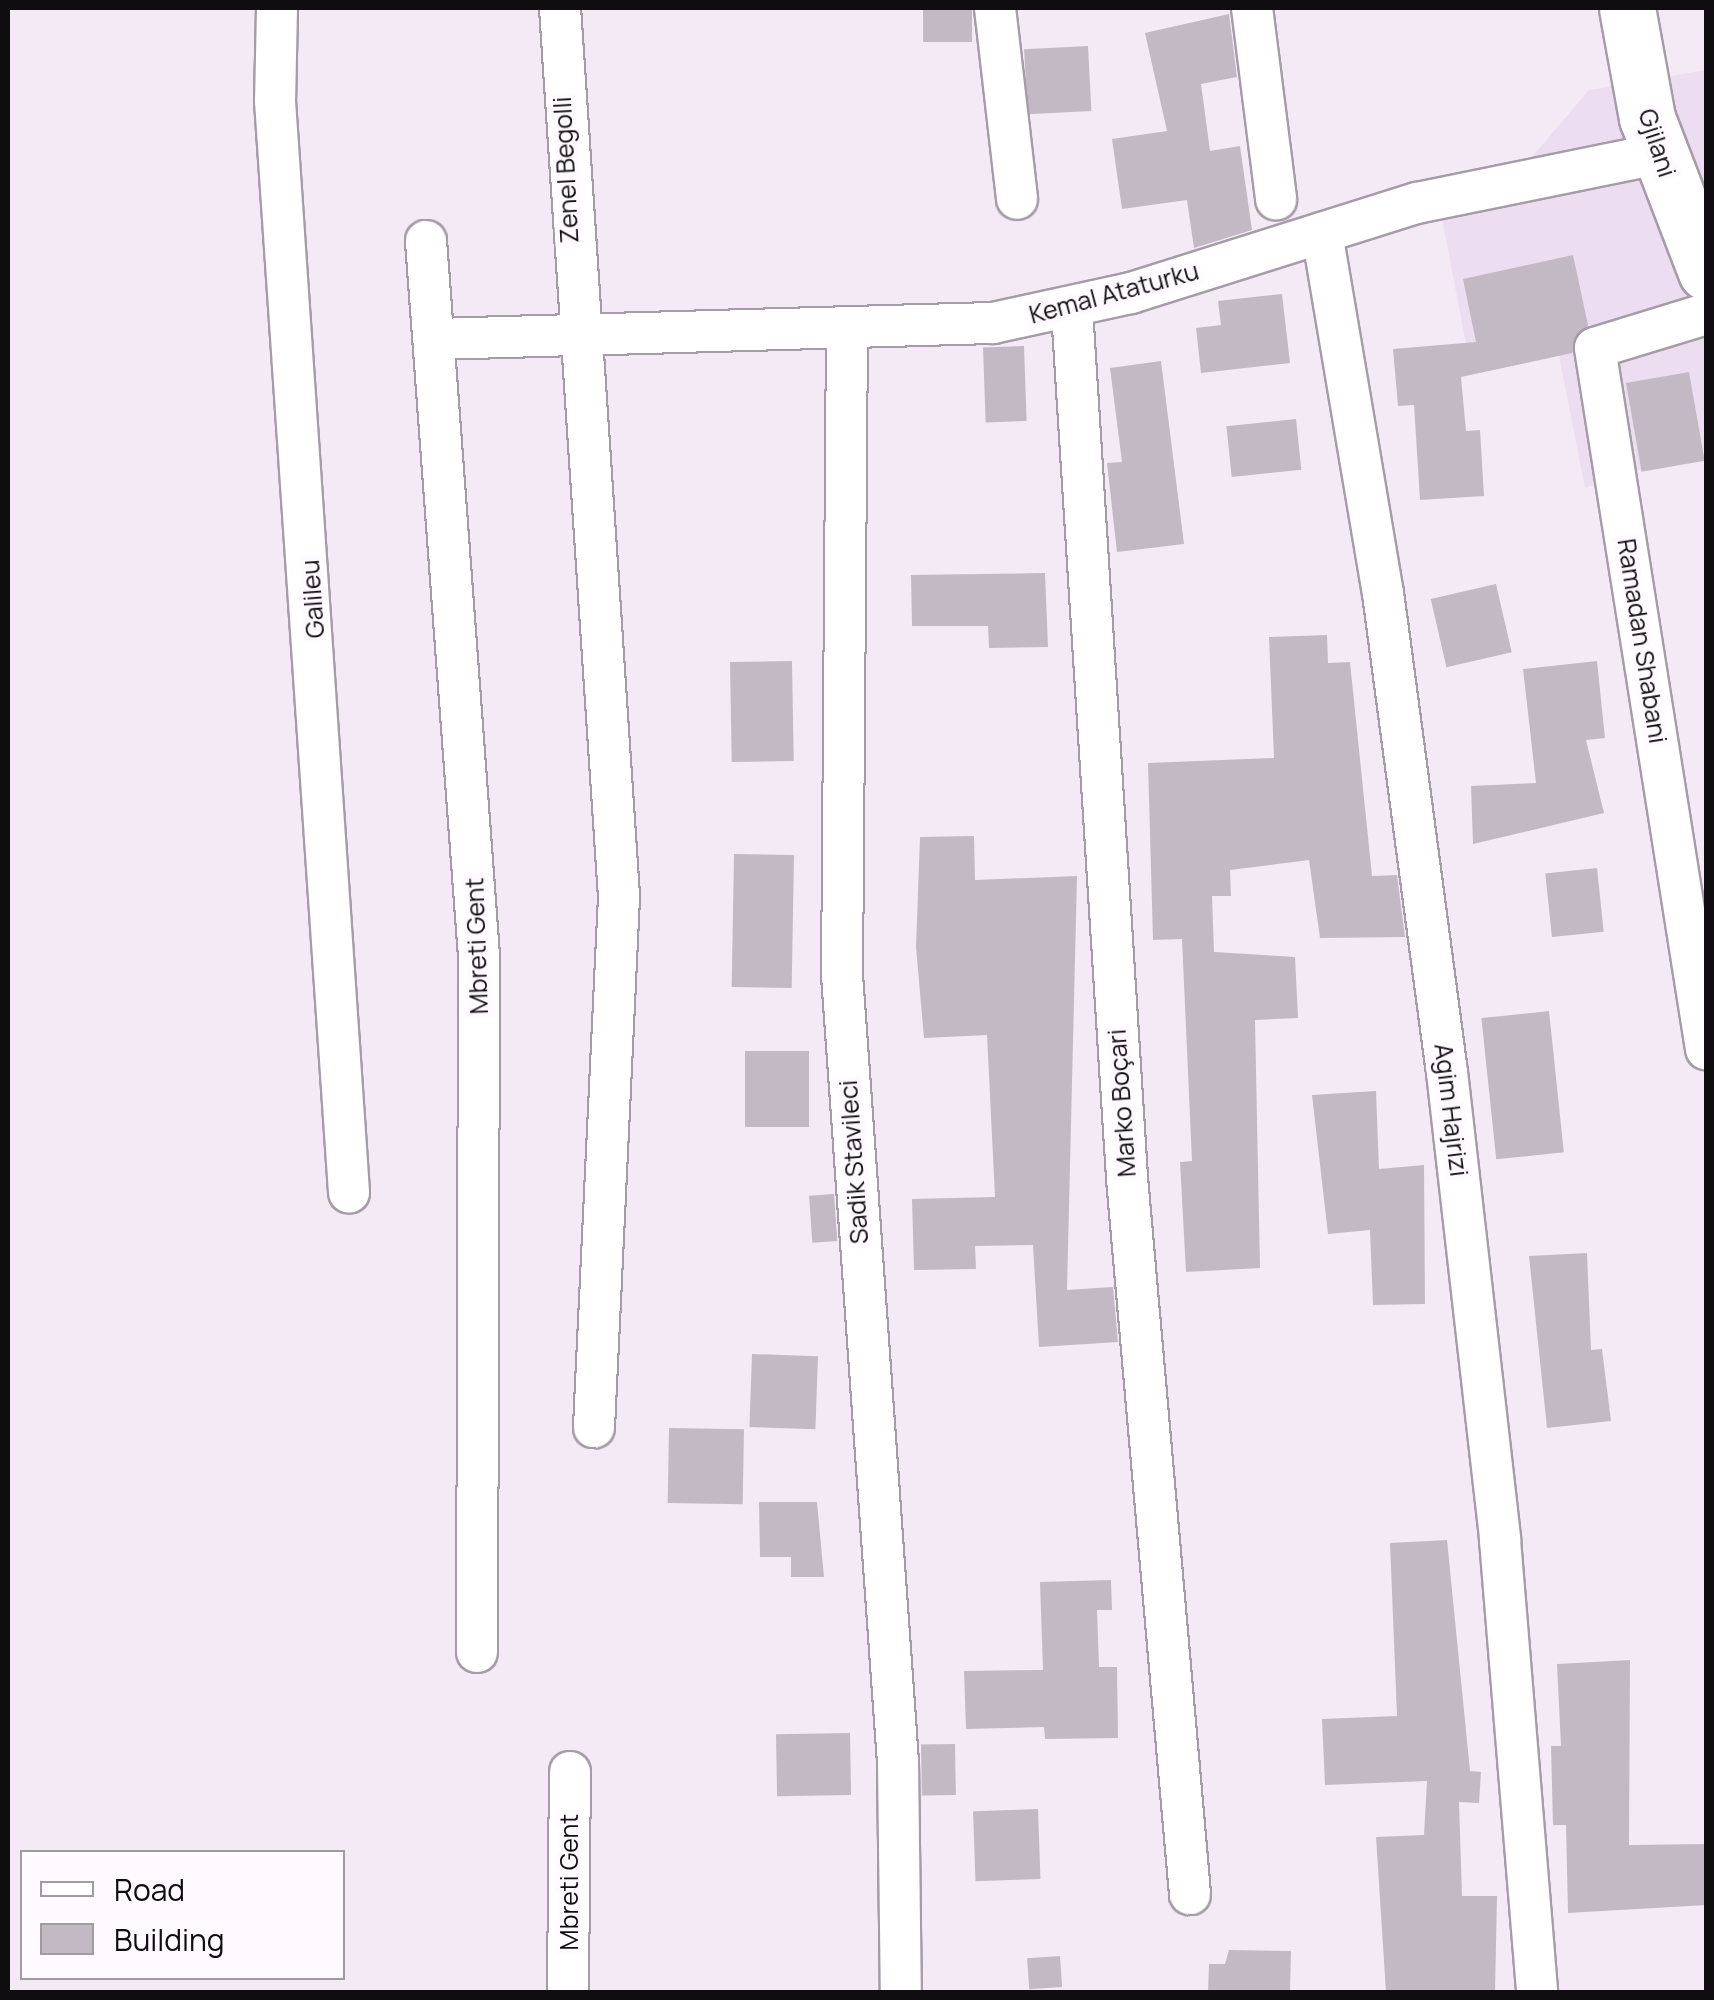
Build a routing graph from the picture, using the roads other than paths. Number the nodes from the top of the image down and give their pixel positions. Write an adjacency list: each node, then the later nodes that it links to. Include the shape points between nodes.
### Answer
1 (276, 8): 18 (street, Galileu, via 275,101)
2 (560, 8): 15 (street, Zenel Begolli)
3 (995, 8): 7 (street)
4 (1252, 8): 8 (street)
5 (1626, 8): 6 (main road, Gjilani)
6 (1658, 154): 9 (street, Kemal Ataturku, via 1515,179); 11 (main road, Gjilani)
7 (1017, 199)
8 (1276, 199)
9 (1322, 233): 12 (street, Kemal Ataturku); 25 (street, Agim Hajrizi, via 1383,593 1447,1072 1500,1540)
10 (426, 241): 16 (street, Mbreti Gent)
11 (1706, 272)
12 (1072, 310): 14 (street, Kemal Ataturku, via 993,323); 22 (street, Marko Boçari, via 1127,1178)
13 (1706, 314): 17 (street, Ramadan Shabani, via 1595,348)
14 (847, 330): 15 (street, Kemal Ataturku); 24 (street, Sadik Stavileci, via 842,975 898,1762)
15 (576, 332): 16 (street, Kemal Ataturku); 19 (street, via 602,546 620,897)
16 (436, 339): 20 (street, Mbreti Gent, via 480,956)
17 (1706, 1048)
18 (350, 1192)
19 (594, 1427)
20 (476, 1652)
21 (570, 1772): 23 (street, Mbreti Gent)
22 (1190, 1894)
23 (568, 1992)
24 (901, 1992)
25 (1537, 1992)

